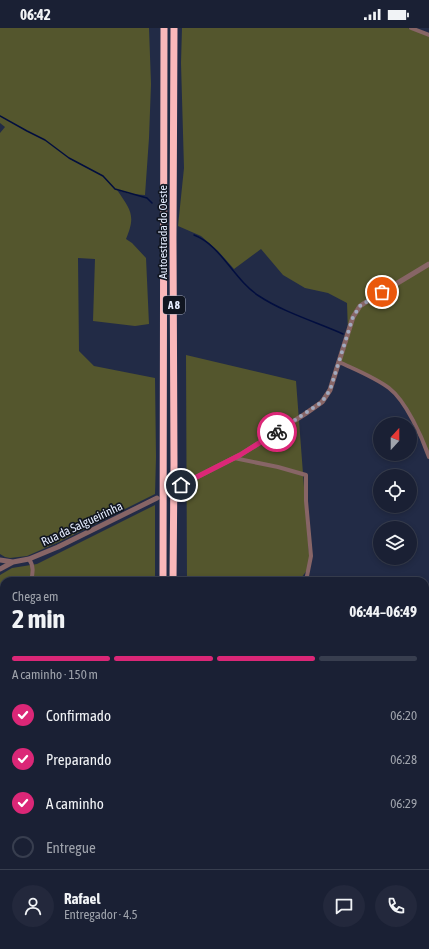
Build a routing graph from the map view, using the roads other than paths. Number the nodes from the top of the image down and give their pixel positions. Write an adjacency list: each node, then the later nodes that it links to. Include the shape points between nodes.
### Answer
1 (164, 28): 17 (highway, Autoestrada do Oeste / A 8)
2 (174, 28): 11 (highway, Autoestrada do Oeste / A 8)
3 (411, 28): 4 (street)
4 (429, 35)
5 (429, 264): 6 (street, via 360,306 353,317)
6 (339, 362): 7 (street, via 390,388 412,419); 8 (street, via 330,390 322,402)
7 (429, 457)
8 (233, 458): 9 (street); 20 (street, via 306,475 311,556)
9 (181, 485)
10 (157, 498): 12 (street, Rua da Salgueirinha)
11 (173, 549): 18 (highway, Autoestrada do Oeste / A 8); 19 (highway)
12 (29, 559): 14 (street, Rua da Salgueirinha); 16 (street)
13 (0, 561): 14 (street, Rua da Salgueirinha); 15 (street)
14 (13, 562): 15 (street, Rua da Salgueirinha)
15 (0, 569)
16 (32, 577)
17 (163, 577)
18 (173, 577)
19 (176, 577)
20 (307, 577)

